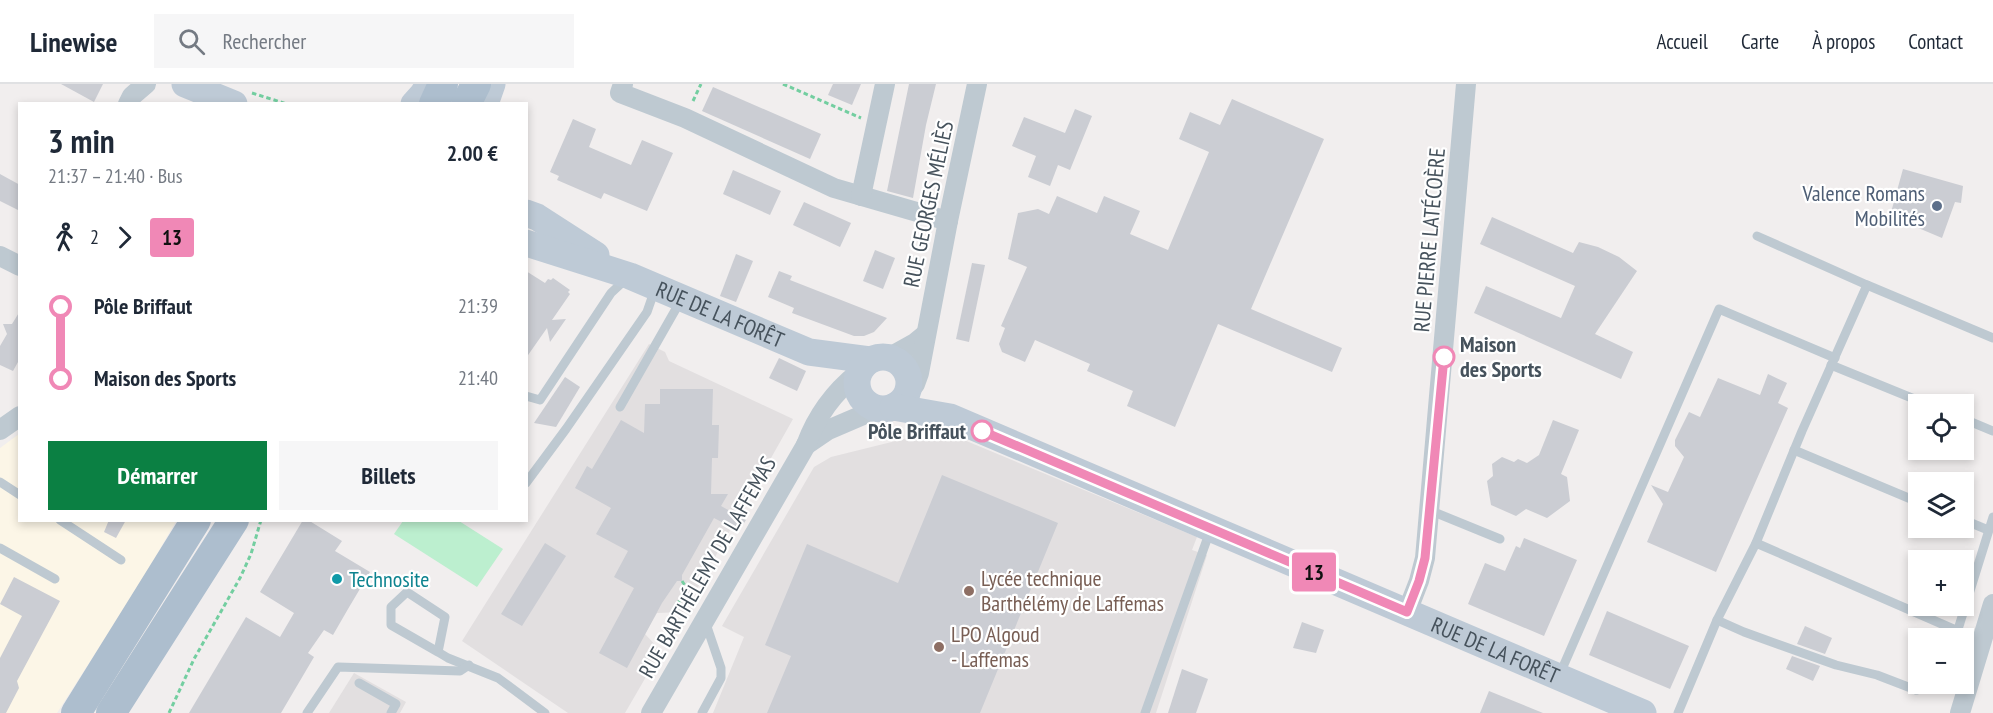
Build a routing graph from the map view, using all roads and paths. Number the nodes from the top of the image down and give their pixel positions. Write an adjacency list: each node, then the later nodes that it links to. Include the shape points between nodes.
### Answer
1 (146, 84): 13 (street)
2 (185, 84): 12 (street)
3 (429, 84): 15 (street)
4 (443, 84): 16 (main road)
5 (476, 84): 17 (main road)
6 (492, 84): 18 (street)
7 (623, 84): 20 (street, via 620,93 685,118 834,188)
8 (784, 84): 19 (path)
9 (885, 84): 19 (street)
10 (977, 84): 22 (street, RUE GEORGES MÉLIÈS)
11 (1466, 84): 48 (street, RUE PIERRE LATÉCOÈRE)
12 (240, 97): 14 (path)
13 (129, 102)
14 (274, 102)
15 (416, 102)
16 (435, 102)
17 (467, 102)
18 (487, 102)
19 (876, 124): 20 (street)
20 (861, 196): 22 (street)
21 (530, 212): 27 (street, RUE DE LA FORÊT)
22 (948, 221): 31 (street, RUE GEORGES MÉLIÈS)
23 (1757, 236): 28 (lane)
24 (528, 244): 27 (street, RUE DE LA FORÊT)
25 (0, 256): 26 (street)
26 (18, 265)
27 (630, 276): 29 (street, RUE DE LA FORÊT); 36 (lane, via 611,293 540,400)
28 (1867, 285): 32 (lane); 33 (lane)
29 (656, 287): 30 (street, RUE DE LA FORÊT); 44 (lane, via 647,312)
30 (682, 298): 34 (street, RUE DE LA FORÊT); 37 (lane)
31 (926, 334): 34 (street); 34 (street, RUE GEORGES MÉLIÈS, via 921,365)
32 (1993, 338)
33 (1833, 362): 35 (lane); 43 (lane); 71 (lane, via 1719,309)
34 (882, 384): 42 (street); 42 (street, RUE BARTHÉLEMY DE LAFFEMAS, via 828,403); 55 (street, RUE DE LA FORÊT)
35 (1908, 396)
36 (528, 397)
37 (620, 407)
38 (18, 417): 40 (street)
39 (1974, 423): 41 (lane)
40 (0, 430)
41 (1993, 431)
42 (806, 445): 65 (street, RUE BARTHÉLEMY DE LAFFEMAS)
43 (1794, 450): 47 (lane); 58 (lane)
44 (528, 480)
45 (0, 482): 46 (lane)
46 (18, 494)
47 (1908, 498)
48 (1429, 510): 57 (lane); 64 (street, RUE PIERRE LATÉCOÈRE, via 1425,558)
49 (1993, 517): 56 (lane)
50 (63, 522): 60 (lane)
51 (195, 522): 74 (main road)
52 (233, 522): 75 (main road)
53 (260, 522): 76 (path, via 240,578 194,658)
54 (1974, 524): 56 (lane)
55 (1211, 529): 64 (street, RUE DE LA FORÊT); 82 (lane)
56 (1988, 530): 68 (lane)
57 (1500, 539)
58 (1756, 543): 66 (lane); 67 (lane)
59 (0, 548): 61 (lane)
60 (121, 560)
61 (55, 579)
62 (682, 581): 65 (path, via 686,587 671,618 682,624)
63 (1993, 604): 85 (street)
64 (1407, 612): 71 (street, RUE DE LA FORÊT)
65 (696, 618): 80 (street, RUE BARTHÉLEMY DE LAFFEMAS); 81 (lane, via 721,668 721,678)
66 (1717, 620): 73 (lane, via 1836,665); 84 (lane)
67 (1941, 628)
68 (1958, 628)
69 (438, 652): 69 (lane, via 446,617 407,592 392,607 391,625); 70 (lane)
70 (469, 665): 77 (lane, via 460,671 338,666); 79 (lane, via 498,678)
71 (1558, 678): 83 (street, RUE DE LA FORÊT)
72 (359, 683): 78 (lane, via 396,704)
73 (1908, 687)
74 (76, 713)
75 (111, 713)
76 (170, 713)
77 (307, 713)
78 (391, 713)
79 (545, 713)
80 (651, 713)
81 (702, 713)
82 (1145, 713)
83 (1642, 713)
84 (1678, 713)
85 (1960, 713)

